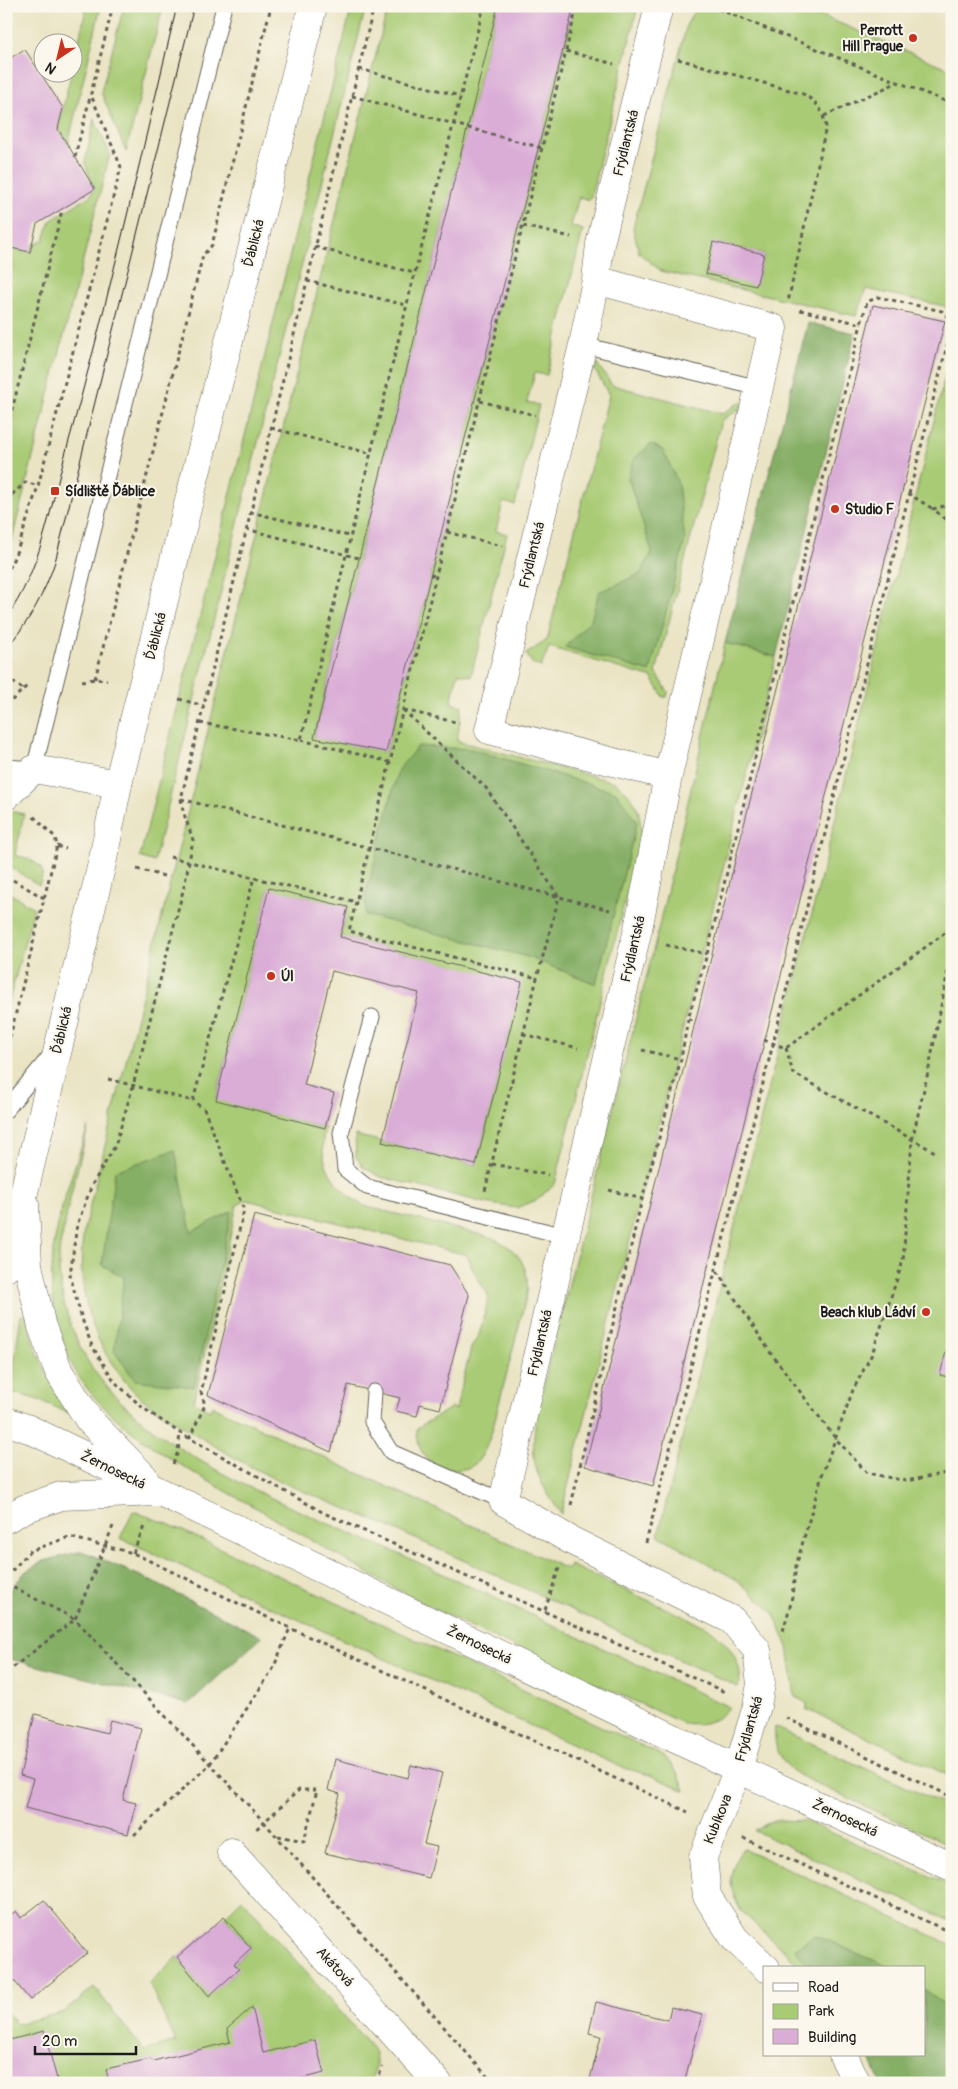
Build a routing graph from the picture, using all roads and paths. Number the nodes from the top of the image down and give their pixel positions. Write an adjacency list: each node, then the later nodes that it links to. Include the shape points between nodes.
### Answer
1 (113, 6): 15 (path)
2 (224, 6): 72 (lane)
3 (271, 6): 60 (path, via 212,245 202,255)
4 (313, 6): 74 (street, Ďáblická)
5 (374, 6): 12 (path)
6 (484, 6): 17 (path)
7 (577, 6): 10 (path)
8 (659, 6): 13 (street, Frýdlantská)
9 (711, 6): 14 (path)
10 (566, 51): 13 (path); 21 (path)
11 (672, 57): 19 (path, via 803,94 816,102)
12 (359, 69): 16 (path); 17 (path)
13 (643, 71): 28 (street, Frýdlantská, via 600,244)
14 (898, 82): 18 (path); 19 (path)
15 (91, 95): 22 (path); 43 (path, via 121,167)
16 (352, 96): 20 (path); 26 (path)
17 (460, 96): 20 (path)
18 (952, 104)
19 (824, 116): 31 (path, via 826,127)
20 (453, 124): 21 (path); 27 (path)
21 (542, 148): 24 (path)
22 (75, 157)
23 (62, 210): 41 (path)
24 (523, 226): 25 (path); 38 (path)
25 (577, 238)
26 (316, 247): 27 (path); 29 (path)
27 (414, 273): 30 (path)
28 (596, 280): 36 (street, Frýdlantská); 37 (street, Frýdlantská, via 773,328)
29 (307, 281): 30 (path); 40 (path)
30 (406, 305): 42 (path)
31 (787, 307)
32 (796, 309): 34 (path)
33 (952, 321): 34 (path, via 942,311 878,297 867,302)
34 (861, 324): 93 (path)
35 (952, 326): 44 (path)
36 (583, 346): 37 (lane); 39 (street, Frýdlantská)
37 (759, 388): 73 (street, Frýdlantská)
38 (480, 401): 39 (path); 51 (path)
39 (564, 423): 54 (street, Frýdlantská)
40 (271, 428): 42 (path); 48 (path)
41 (6, 434)
42 (369, 453): 52 (path)
43 (38, 486): 45 (path, via 26,482); 57 (path)
44 (909, 494): 47 (path); 101 (path)
45 (6, 500)
46 (952, 504): 47 (path)
47 (933, 509): 49 (path)
48 (250, 512): 50 (path); 52 (path)
49 (952, 524)
50 (246, 529): 53 (path); 65 (path)
51 (447, 532): 54 (path); 58 (path)
52 (349, 536): 53 (path)
53 (344, 554): 55 (path); 69 (path)
54 (532, 554): 68 (street, Frýdlantská)
55 (359, 558)
56 (430, 575): 58 (path)
57 (6, 576)
58 (436, 576): 66 (path)
59 (6, 676): 64 (path, via 23,689)
60 (95, 679): 61 (path); 62 (path)
61 (106, 680)
62 (77, 682)
63 (180, 700): 65 (path)
64 (6, 706)
65 (204, 706): 67 (path)
66 (403, 710): 68 (path); 70 (path); 87 (path, via 486,788)
67 (200, 723): 69 (path); 76 (path)
68 (489, 730): 73 (street)
69 (300, 740): 70 (path)
70 (390, 762): 80 (path)
71 (6, 768): 72 (lane)
72 (34, 769): 74 (street); 75 (street)
73 (668, 776): 91 (street, Frýdlantská)
74 (118, 784): 100 (street, Ďáblická)
75 (6, 796)
76 (181, 799): 80 (path); 82 (path, via 194,840)
77 (29, 812): 78 (path, via 55,838)
78 (57, 846): 79 (path); 88 (path)
79 (66, 849)
80 (370, 849): 87 (path); 89 (path)
81 (170, 857): 82 (path)
82 (189, 861): 86 (path); 106 (path)
83 (137, 869): 85 (path)
84 (6, 876): 88 (path)
85 (164, 876)
86 (254, 878): 89 (path); 107 (path)
87 (559, 897): 91 (path, via 622,914); 94 (path)
88 (44, 898): 104 (path)
89 (356, 902): 94 (path, via 349,931)
90 (952, 928): 103 (path)
91 (638, 929): 93 (path, via 655,943); 117 (street, Frýdlantská)
92 (952, 950): 109 (path)
93 (708, 954): 96 (path)
94 (537, 978): 98 (path)
95 (372, 1016): 117 (lane, via 341,1133 345,1169 367,1187)
96 (688, 1018): 97 (path); 116 (path, via 681,1059)
97 (696, 1020)
98 (523, 1034): 102 (path); 111 (path)
99 (764, 1040): 101 (path)
100 (59, 1044): 108 (lane); 114 (street, Ďáblická)
101 (773, 1044): 103 (path); 119 (path)
102 (579, 1048)
103 (786, 1048): 109 (path, via 793,1073)
104 (6, 1053)
105 (108, 1078): 106 (path)
106 (133, 1086): 107 (path); 122 (path, via 115,1146 92,1185 77,1225 70,1274 92,1346 115,1382 143,1408)
107 (193, 1101): 123 (path, via 204,1110 244,1210 201,1392 205,1405)
108 (6, 1110)
109 (912, 1140): 110 (path); 124 (path, via 903,1261 872,1354 853,1390)
110 (935, 1152)
111 (492, 1164): 112 (path); 115 (path)
112 (550, 1176)
113 (602, 1188): 116 (path)
114 (24, 1190): 118 (street, Ďáblická); 127 (street, via 28,1265 42,1327 59,1372 89,1420)
115 (483, 1198)
116 (642, 1199): 129 (path)
117 (565, 1236): 128 (street, Frýdlantská)
118 (6, 1268)
119 (716, 1270): 124 (path, via 770,1352); 133 (path, via 646,1546)
120 (374, 1392): 128 (lane, via 372,1422 391,1452)
121 (6, 1421): 127 (street, Žernosecká)
122 (180, 1434): 123 (path); 125 (path)
123 (189, 1438): 139 (path, via 324,1513)
124 (836, 1439): 126 (path, via 867,1473 906,1481); 142 (path, via 822,1475 796,1566 791,1603)
125 (175, 1458)
126 (952, 1472)
127 (160, 1492): 131 (street, via 61,1496); 146 (street, Žernosecká)
128 (503, 1501): 144 (street, Frýdlantská, via 572,1541 732,1620 757,1650 761,1684)
129 (570, 1510)
130 (148, 1517): 135 (path)
131 (6, 1519)
132 (115, 1519): 134 (path)
133 (637, 1542)
134 (105, 1546): 135 (path); 137 (path, via 69,1537 30,1551); 140 (path)
135 (132, 1553): 141 (path)
136 (560, 1566): 139 (path)
137 (6, 1577)
138 (6, 1584): 140 (path)
139 (545, 1610): 144 (path)
140 (75, 1619): 143 (path); 145 (path)
141 (290, 1628): 145 (path, via 273,1669); 149 (path)
142 (782, 1634)
143 (6, 1673)
144 (757, 1706): 146 (street, Frýdlantská); 147 (path)
145 (210, 1764): 148 (path); 150 (path)
146 (738, 1769): 149 (street, Kubíkova); 153 (street, Žernosecká)
147 (952, 1797)
148 (264, 1822): 151 (path); 151 (path, via 299,1790 317,1790 304,1841); 152 (path)
149 (716, 1825): 154 (path); 155 (street, Kubíkova, via 703,1857 708,1896 735,1939)
150 (134, 1835)
151 (278, 1836): 158 (path)
152 (231, 1852): 157 (street, Akátová)
153 (952, 1867)
154 (952, 1933)
155 (764, 1966)
156 (844, 2056): 159 (street)
157 (438, 2083)
158 (493, 2083)
159 (857, 2083)

